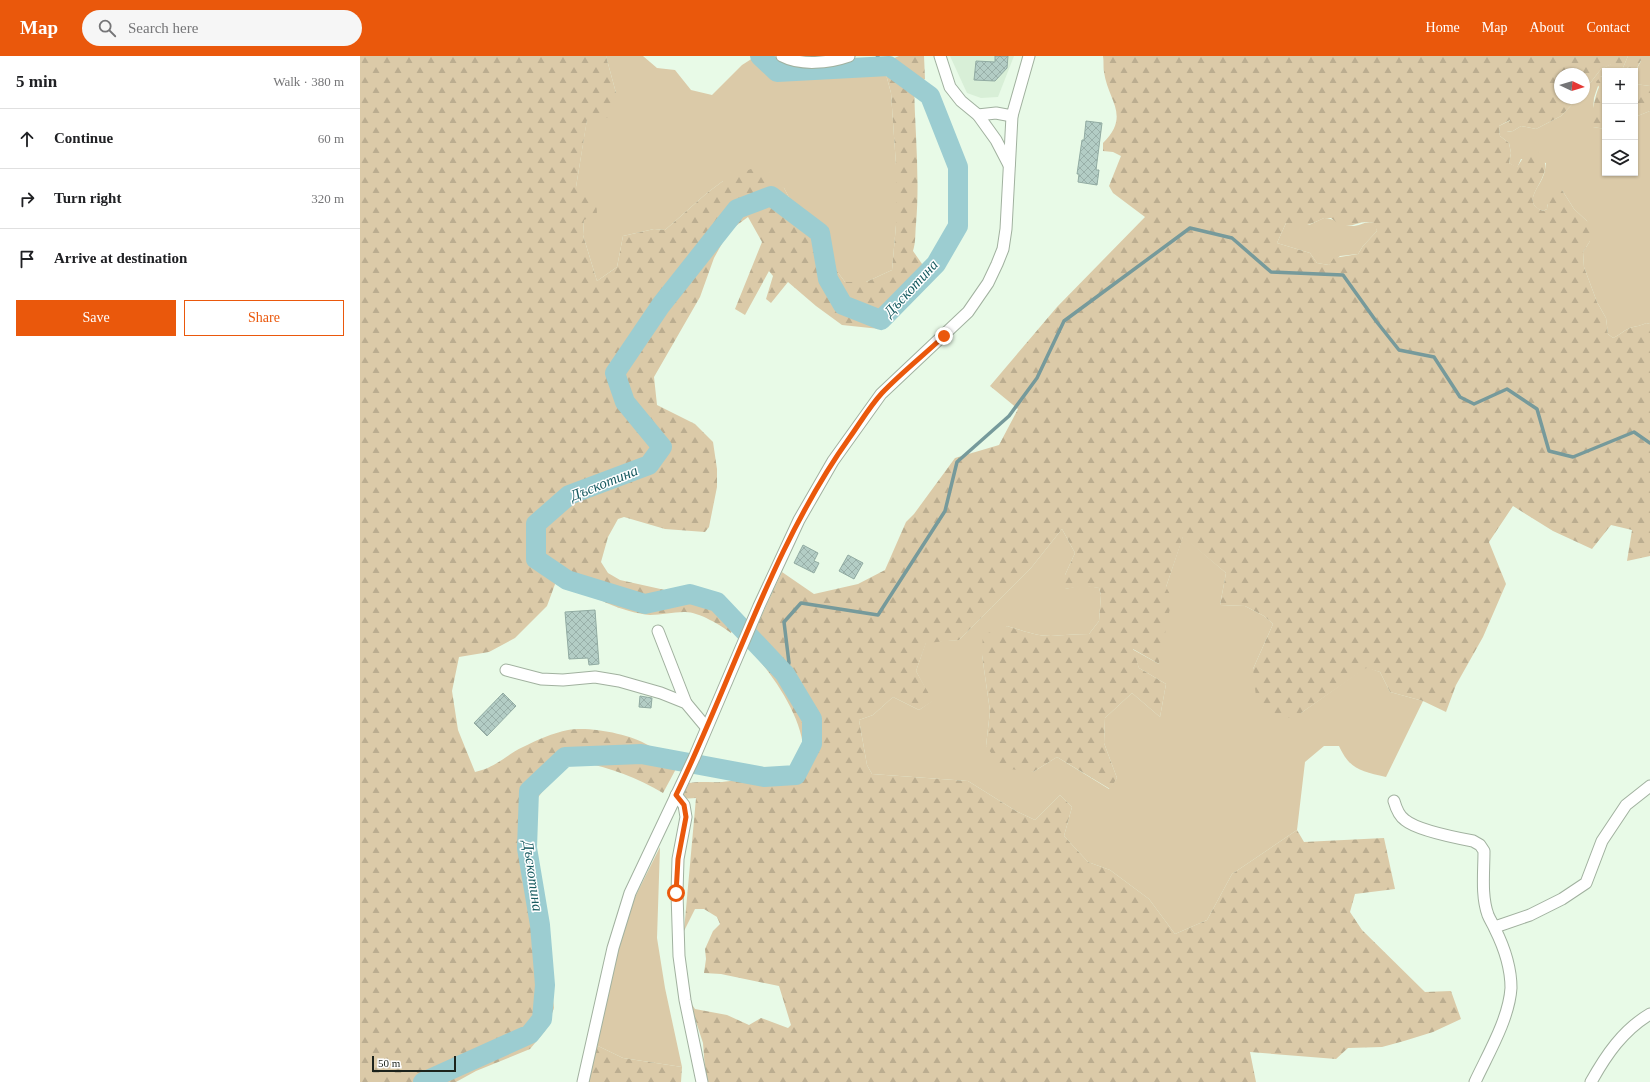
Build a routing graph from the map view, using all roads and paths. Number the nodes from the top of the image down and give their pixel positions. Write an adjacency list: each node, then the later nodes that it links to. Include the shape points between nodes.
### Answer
1 (782, 56): 2 (street, via 802,62)
2 (849, 56)
3 (940, 56): 5 (street, via 950,87 961,101)
4 (1029, 56): 6 (street)
5 (978, 115): 6 (street, via 996,113); 7 (street, via 996,140)
6 (1012, 116): 7 (street)
7 (1009, 166): 11 (street, via 1006,229 998,264 968,312 881,394 833,461 799,520)
8 (658, 631): 10 (street)
9 (506, 670): 10 (street, via 541,679 595,677 619,681)
10 (686, 703): 11 (street)
11 (706, 727): 13 (street)
12 (1650, 786): 15 (street, via 1626,805 1606,835 1586,883 1530,915)
13 (676, 795): 17 (street, via 630,893 612,948); 18 (street, via 684,805 686,817 678,859 676,893 679,956)
14 (1394, 801): 15 (street, via 1398,812 1405,820 1421,828 1480,845 1484,851 1485,904 1488,916)
15 (1495, 927): 19 (street, via 1510,970 1511,988 1503,1022)
16 (1650, 1014): 20 (street, via 1626,1031)
17 (583, 1082)
18 (702, 1082)
19 (1475, 1082)
20 (1590, 1082)

